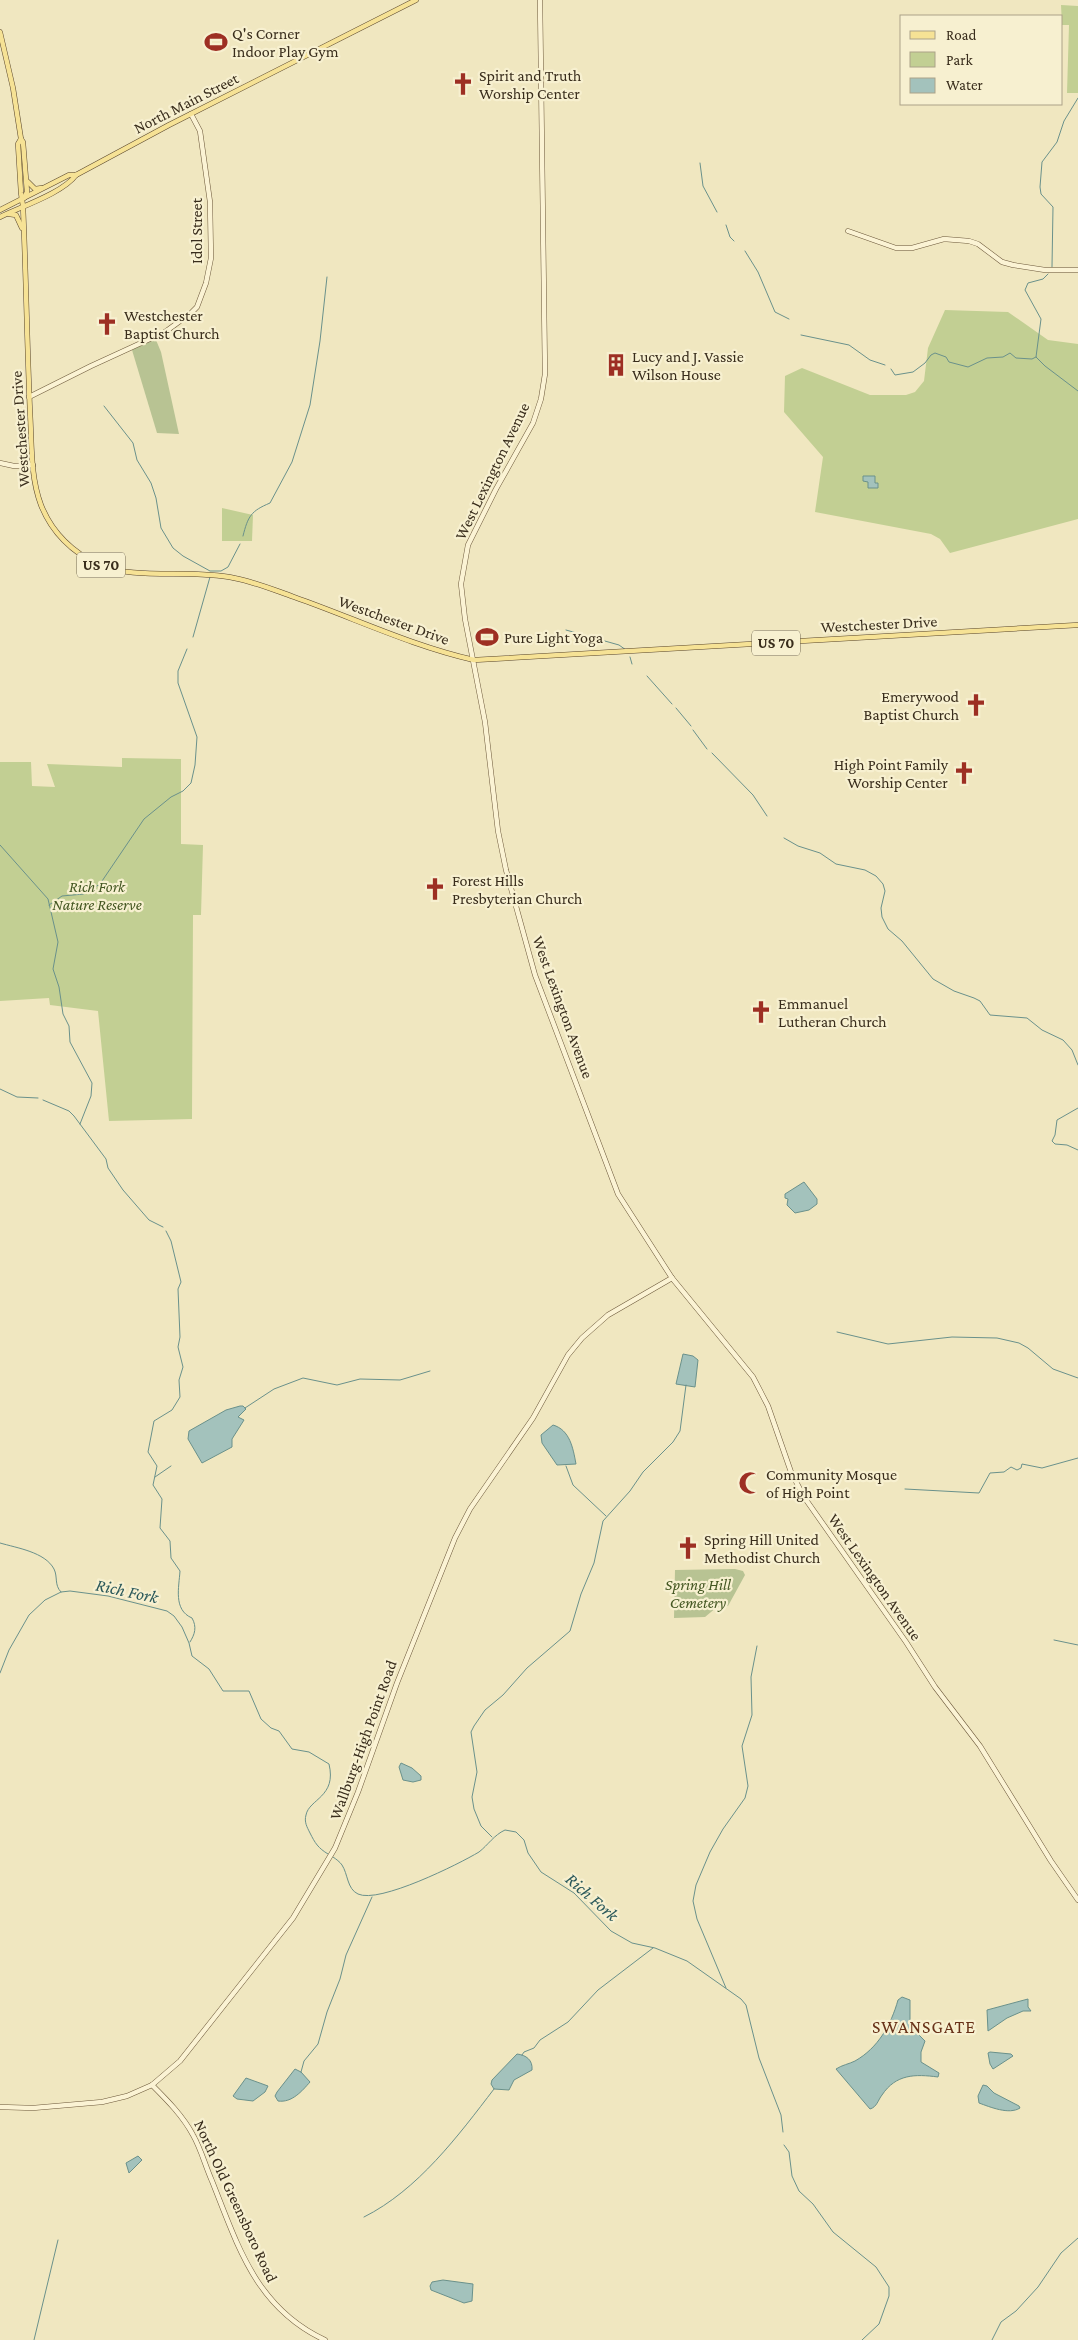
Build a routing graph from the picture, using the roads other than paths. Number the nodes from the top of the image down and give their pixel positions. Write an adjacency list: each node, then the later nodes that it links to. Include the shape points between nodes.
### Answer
1 (416, 0): 4 (main road, North Main Street)
2 (540, 0): 20 (street, West Lexington Avenue, via 545,374 533,423 478,524 464,563 461,584)
3 (0, 32): 5 (main road, US 70)
4 (191, 114): 7 (main road, North Main Street); 16 (street, Idol Street, via 200,131 210,202 211,258 206,283 196,307 165,332)
5 (21, 139): 6 (main road, US 70, via 24,142); 9 (main road, US 70, via 18,144)
6 (26, 171): 8 (main road, via 30,185 35,189); 9 (main road, US 70, via 27,192)
7 (76, 175): 8 (main road, North Main Street, via 69,175); 10 (main road, North Main Street, via 71,181)
8 (44, 188): 9 (main road, North Main Street)
9 (23, 200): 10 (main road, Westchester Drive / US 70); 11 (main road, North Main Street)
10 (23, 206): 12 (main road, North Main Street); 14 (main road, Westchester Drive / US 70)
11 (0, 210)
12 (2, 216): 14 (main road, via 14,214 19,218)
13 (848, 231): 15 (street, via 896,248 912,248 944,239 969,241 1002,262 1013,265 1045,270)
14 (24, 240): 16 (main road, Westchester Drive / US 70)
15 (1078, 270)
16 (30, 397): 18 (main road, Westchester Drive / US 70)
17 (0, 463): 18 (street)
18 (33, 465): 20 (main road, Westchester Drive / US 70, via 38,496 54,530 81,556 101,566 234,578)
19 (1078, 626): 20 (main road, Westchester Drive / US 70)
20 (474, 660): 21 (street, West Lexington Avenue, via 503,858 535,975 618,1194)
21 (672, 1278): 22 (street, West Lexington Avenue, via 753,1377 804,1497 935,1687 980,1746); 23 (street, Wallburg-High Point Road, via 593,1326 568,1356 532,1418 470,1509 455,1538 358,1792 319,1877 293,1918 180,2061)
22 (1078, 1900)
23 (152, 2085): 24 (street, Wallburg-High Point Road, via 102,2102 33,2108); 25 (street, North Old Greensboro Road, via 192,2133 225,2215 259,2285 283,2314)
24 (0, 2107)
25 (325, 2340)

